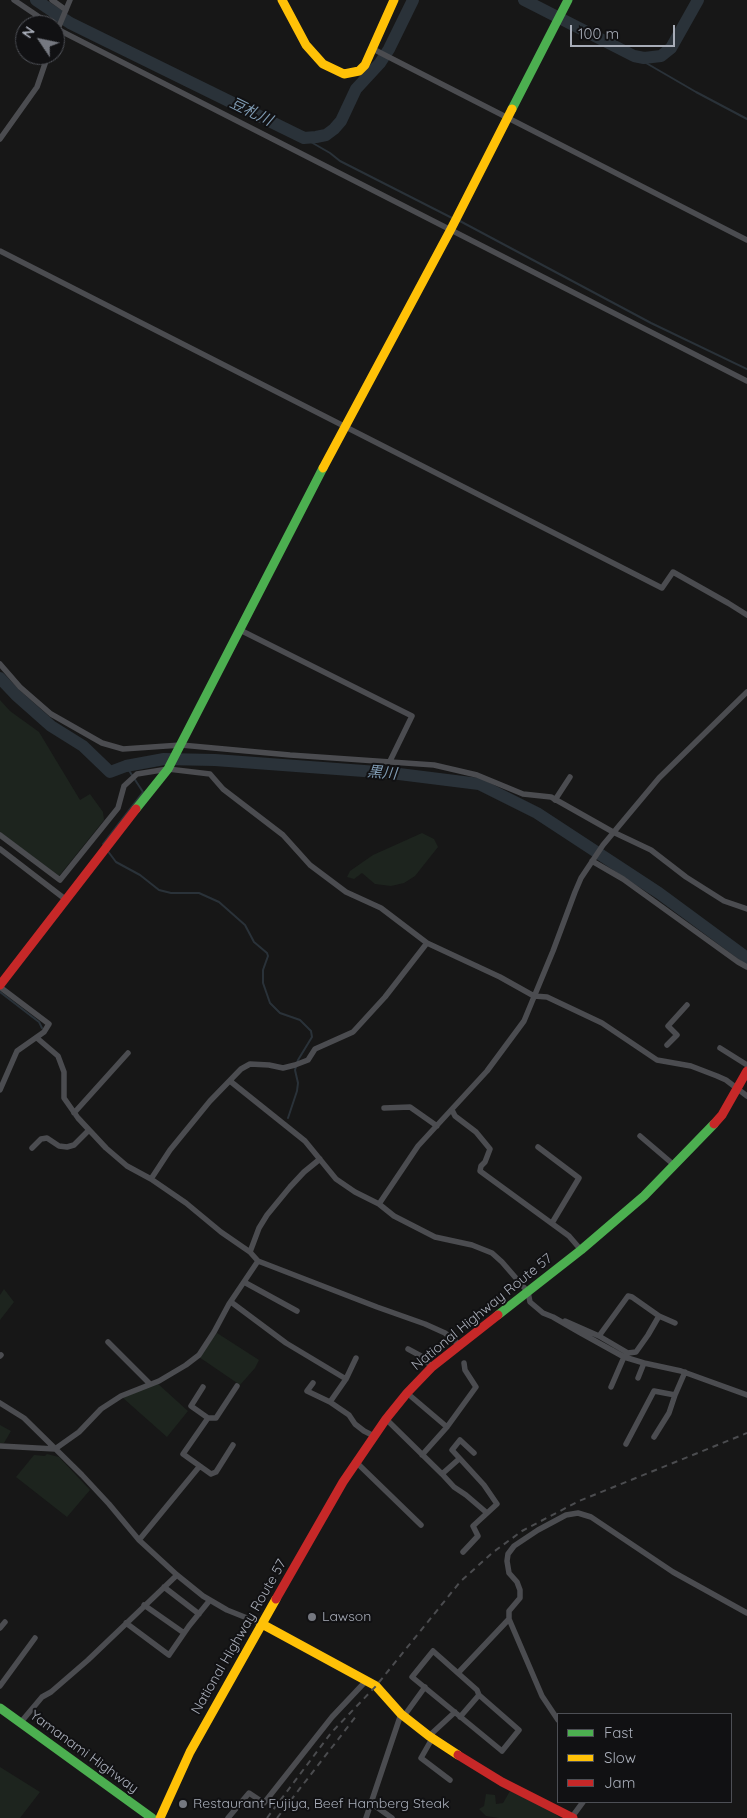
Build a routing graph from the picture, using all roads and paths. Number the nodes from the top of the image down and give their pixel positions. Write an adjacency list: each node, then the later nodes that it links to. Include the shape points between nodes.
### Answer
1 (14, 0): 8 (street)
2 (52, 0): 7 (street)
3 (70, 0): 7 (street)
4 (282, 0): 11 (main road, via 306,45 323,64 337,72 359,71)
5 (394, 0): 11 (main road)
6 (568, 0): 13 (main road)
7 (66, 10): 9 (street)
8 (36, 15)
9 (64, 15)
10 (65, 36): 15 (street)
11 (373, 49): 13 (street)
12 (45, 65): 14 (street, via 37,87)
13 (507, 118): 15 (main road); 16 (street)
14 (0, 138)
15 (451, 229): 18 (street); 19 (main road)
16 (747, 240)
17 (0, 252): 19 (street)
18 (747, 381)
19 (344, 427): 20 (street, via 662,588 673,572); 21 (main road)
20 (747, 615)
21 (240, 630): 24 (main road); 25 (street, via 412,716)
22 (0, 664): 24 (street, via 51,714 102,743 123,749)
23 (747, 692): 29 (street, via 659,778)
24 (181, 745): 25 (street); 26 (main road)
25 (390, 761): 28 (street, via 434,765 477,775 523,794)
26 (168, 770): 30 (street, via 137,774 124,786 118,808 60,880); 33 (main road); 35 (street, via 210,774 230,794 283,835 310,865 346,892 381,908)
27 (560, 778): 28 (street, via 569,779)
28 (555, 800): 29 (street)
29 (613, 832): 32 (street); 34 (street, via 651,850 724,901)
30 (0, 835)
31 (0, 849): 33 (street)
32 (592, 861): 36 (street, via 639,890); 38 (street, via 575,892)
33 (65, 899): 37 (main road)
34 (747, 909)
35 (427, 943): 38 (street, via 500,976); 46 (street, via 385,997 352,1032 315,1049 308,1060 283,1068 250,1064)
36 (747, 967)
37 (0, 986): 40 (street, via 49,1024)
38 (534, 996): 47 (street, via 547,997 602,1023 657,1060 691,1066 726,1080); 51 (street, via 524,1021 508,1045)
39 (687, 1005): 41 (street, via 668,1026 677,1035)
40 (37, 1038): 48 (street, via 18,1051); 52 (street, via 58,1056 64,1072 64,1098)
41 (667, 1045)
42 (720, 1048): 44 (street)
43 (128, 1053): 52 (street)
44 (747, 1065)
45 (747, 1072): 47 (main road, National Highway Route 57)
46 (230, 1081): 58 (street, via 305,1141); 60 (street, via 170,1150)
47 (737, 1089): 49 (street); 59 (main road, National Highway Route 57, via 722,1114)
48 (0, 1090)
49 (747, 1096)
50 (384, 1108): 53 (street, via 410,1107)
51 (452, 1110): 53 (street); 62 (street, via 490,1149 480,1171)
52 (74, 1113): 54 (street)
53 (437, 1126): 61 (street, via 418,1146)
54 (89, 1130): 56 (street, via 74,1145 59,1146 47,1138); 60 (street, via 127,1166)
55 (640, 1136): 59 (street)
56 (32, 1148)
57 (538, 1148): 62 (street, via 579,1178)
58 (320, 1159): 61 (street, via 336,1179); 64 (street, via 290,1187 268,1215)
59 (674, 1165): 63 (main road, National Highway Route 57, via 644,1196)
60 (151, 1179): 64 (street)
61 (379, 1204): 67 (street, via 394,1216 435,1237 492,1253)
62 (552, 1223): 63 (street)
63 (581, 1250): 67 (main road, National Highway Route 57)
64 (250, 1252): 65 (street)
65 (258, 1261): 66 (street); 75 (street, via 425,1324)
66 (244, 1282): 68 (street); 69 (street)
67 (528, 1292): 71 (street, via 530,1302); 75 (main road, National Highway Route 57)
68 (231, 1302): 84 (street, via 286,1343); 86 (street, via 199,1355)
69 (296, 1311)
70 (659, 1316): 72 (street); 73 (street, via 636,1352 628,1353); 73 (street, via 628,1296)
71 (553, 1317): 73 (street); 77 (street)
72 (675, 1323)
73 (599, 1336)
74 (108, 1342): 86 (street)
75 (460, 1345): 81 (main road, National Highway Route 57)
76 (408, 1349): 81 (street)
77 (624, 1356): 80 (street); 88 (street)
78 (356, 1358): 84 (street)
79 (464, 1363): 97 (street, via 476,1387)
80 (644, 1364): 82 (street); 83 (street)
81 (432, 1367): 90 (main road, National Highway Route 57)
82 (685, 1372): 91 (street); 92 (street)
83 (638, 1378)
84 (346, 1379): 93 (street)
85 (313, 1383): 93 (street, via 307,1391)
86 (150, 1384): 103 (street, via 101,1409)
87 (237, 1386): 95 (street, via 216,1418)
88 (611, 1387)
89 (203, 1388): 95 (street, via 191,1406)
90 (407, 1393): 96 (main road, National Highway Route 57); 97 (street)
91 (675, 1395): 99 (street, via 669,1413); 100 (street, via 654,1391)
92 (747, 1395)
93 (330, 1402): 98 (street)
94 (0, 1403): 103 (street, via 24,1418)
95 (208, 1418): 108 (street, via 183,1454)
96 (386, 1419): 98 (main road, National Highway Route 57); 105 (street)
97 (447, 1427): 105 (street)
98 (374, 1436): 107 (main road, National Highway Route 57)
99 (654, 1437)
100 (626, 1444)
101 (233, 1445): 108 (street, via 216,1472 211,1474)
102 (0, 1446): 103 (street)
103 (55, 1449): 112 (street, via 109,1504)
104 (474, 1453): 106 (street, via 460,1440 452,1450)
105 (422, 1455): 109 (street)
106 (459, 1459): 109 (street); 110 (street, via 497,1504)
107 (356, 1462): 111 (street); 123 (main road, National Highway Route 57)
108 (199, 1466): 112 (street)
109 (442, 1474): 110 (street)
110 (486, 1513): 113 (street, via 473,1526 478,1536)
111 (421, 1525)
112 (138, 1540): 114 (street)
113 (463, 1552)
114 (177, 1575): 115 (street); 116 (street)
115 (164, 1588): 117 (street); 119 (street)
116 (210, 1600): 119 (street); 123 (street)
117 (144, 1606): 122 (street); 125 (street)
118 (747, 1613): 120 (street, via 673,1572 591,1517 578,1513 566,1515 514,1546 508,1554 508,1573 520,1590 520,1598 510,1611)
119 (199, 1614): 125 (street)
120 (509, 1619): 127 (street); 136 (street, via 542,1696)
121 (5, 1622): 124 (street)
122 (126, 1623): 125 (street, via 169,1655); 137 (street, via 67,1679 42,1697)
123 (262, 1624): 128 (main road); 143 (main road, National Highway Route 57, via 190,1752)
124 (0, 1628)
125 (184, 1633)
126 (35, 1638): 129 (street)
127 (458, 1673): 130 (street, via 433,1651 412,1677); 131 (street)
128 (365, 1682): 134 (main road, via 376,1686); 144 (street, via 332,1717 264,1803 249,1793)
129 (0, 1686)
130 (425, 1687): 133 (street); 134 (street)
131 (479, 1695): 135 (street); 135 (street, via 519,1730 502,1751)
132 (0, 1708): 137 (main road, Yamanami Highway)
133 (455, 1712): 135 (street); 138 (street)
134 (403, 1715): 138 (main road); 140 (street)
135 (460, 1717)
136 (557, 1718)
137 (21, 1722): 142 (main road, Yamanami Highway)
138 (431, 1736): 139 (street, via 421,1758); 147 (main road, via 502,1782)
139 (450, 1780)
140 (371, 1802): 145 (street); 146 (street)
141 (582, 1803): 147 (street)
142 (152, 1818)
143 (160, 1818)
144 (228, 1818)
145 (366, 1818)
146 (392, 1818)
147 (573, 1818)

